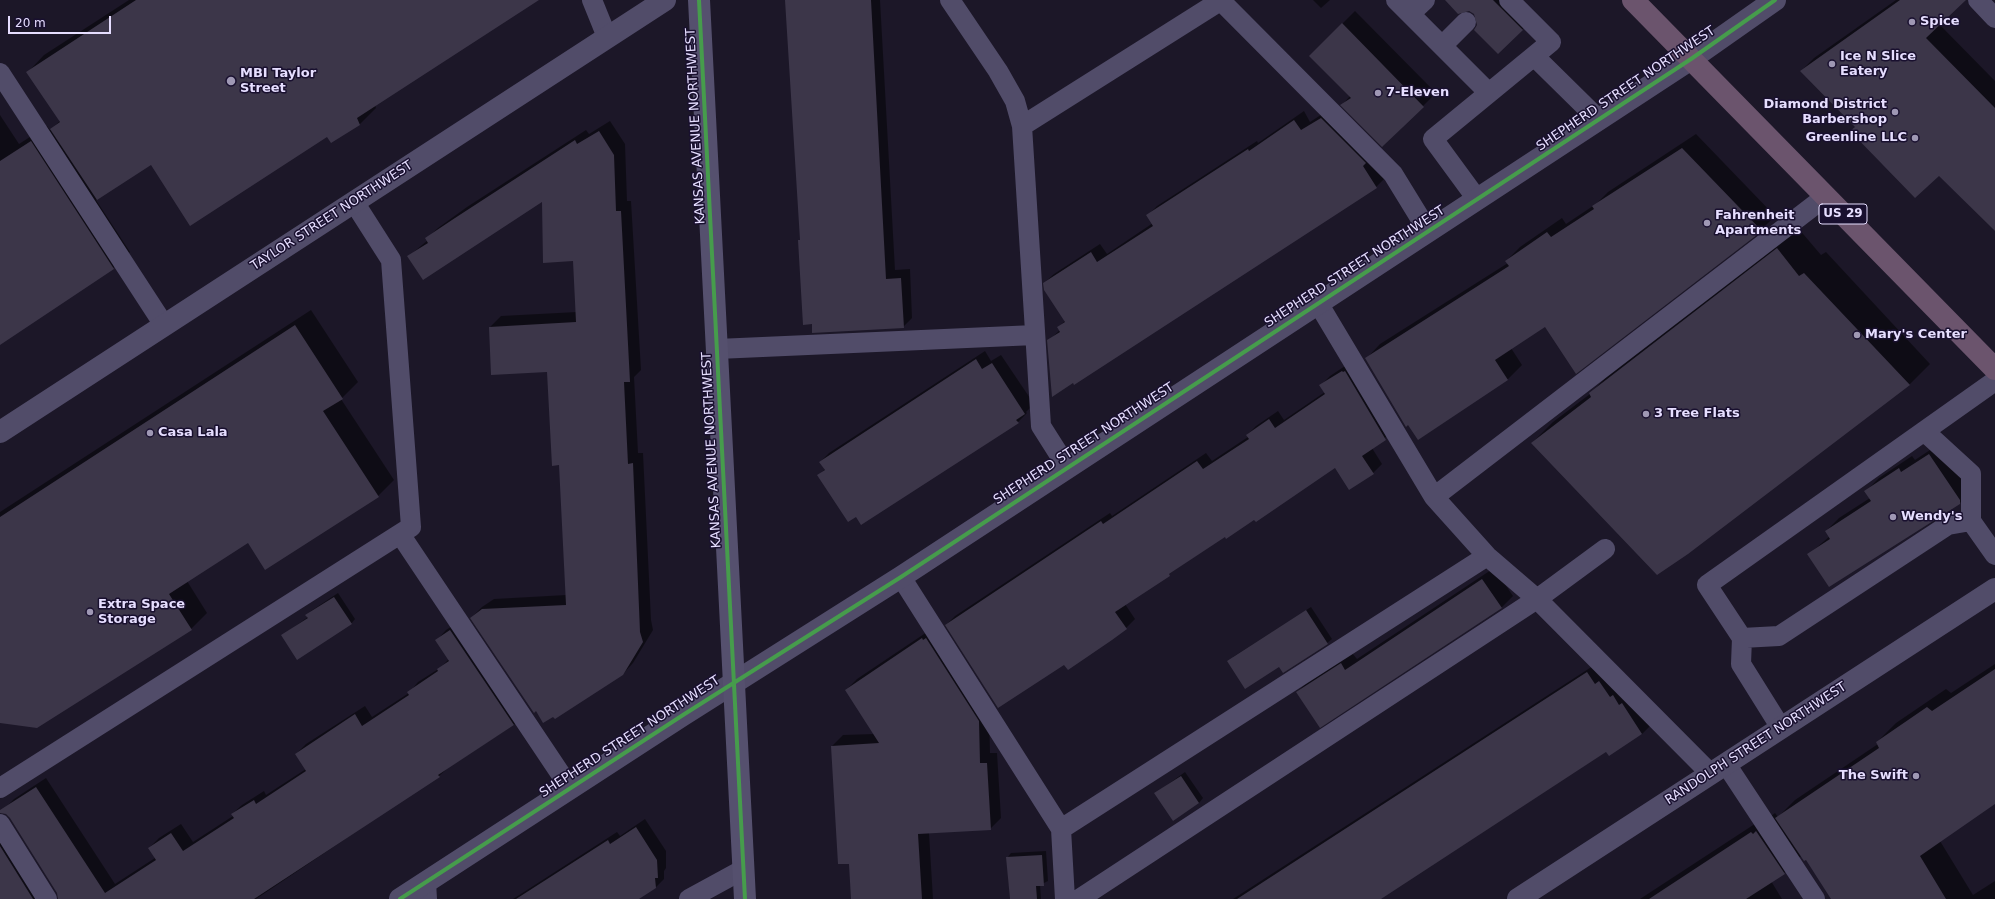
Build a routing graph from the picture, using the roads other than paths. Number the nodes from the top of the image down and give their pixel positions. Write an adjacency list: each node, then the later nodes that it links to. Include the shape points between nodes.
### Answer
1 (592, 0): 15 (lane)
2 (665, 0): 15 (street, TAYLOR STREET NORTHWEST)
3 (699, 0): 30 (street, KANSAS AVENUE NORTHWEST)
4 (950, 0): 22 (lane, via 998,71 1015,101)
5 (1220, 0): 22 (lane); 26 (lane, via 1393,174)
6 (1396, 0): 12 (lane)
7 (1425, 0): 12 (lane)
8 (1509, 0): 17 (lane, via 1551,42)
9 (1633, 0): 18 (highway, US 29)
10 (1775, 0): 18 (street, SHEPHERD STREET NORTHWEST)
11 (1978, 0): 13 (lane)
12 (1410, 14): 16 (lane)
13 (1995, 18)
14 (1466, 22): 16 (lane)
15 (607, 37): 25 (street, TAYLOR STREET NORTHWEST)
16 (1442, 46): 20 (lane)
17 (1534, 56): 20 (lane); 21 (lane)
18 (1691, 59): 21 (street, SHEPHERD STREET NORTHWEST); 23 (highway, US 29)
19 (0, 73): 28 (lane)
20 (1489, 93): 24 (lane, via 1432,139)
21 (1599, 120): 24 (street, SHEPHERD STREET NORTHWEST)
22 (1022, 126): 29 (lane)
23 (1825, 196): 31 (highway, US 29); 36 (lane)
24 (1477, 199): 26 (street, SHEPHERD STREET NORTHWEST)
25 (354, 202): 28 (street, TAYLOR STREET NORTHWEST); 38 (lane, via 391,260 411,526)
26 (1428, 231): 27 (street, SHEPHERD STREET NORTHWEST)
27 (1318, 303): 35 (street, SHEPHERD STREET NORTHWEST); 36 (lane)
28 (164, 325): 34 (street, TAYLOR STREET NORTHWEST)
29 (1035, 335): 30 (lane); 35 (lane, via 1041,426)
30 (717, 349): 46 (street, KANSAS AVENUE NORTHWEST)
31 (1995, 369)
32 (1995, 381): 33 (lane)
33 (1924, 430): 37 (lane, via 1971,474); 45 (lane, via 1707,585)
34 (0, 432)
35 (1067, 467): 42 (street, SHEPHERD STREET NORTHWEST)
36 (1434, 497): 41 (lane)
37 (1971, 521): 40 (lane); 45 (lane, via 1948,525 1779,636)
38 (400, 534): 49 (lane); 50 (lane)
39 (1605, 549): 44 (lane)
40 (1995, 555)
41 (1487, 556): 44 (lane); 52 (lane)
42 (901, 577): 46 (street, SHEPHERD STREET NORTHWEST); 52 (lane)
43 (1995, 589): 47 (street, RANDOLPH STREET NORTHWEST)
44 (1536, 599): 48 (lane); 60 (lane)
45 (1742, 638): 47 (lane, via 1741,664)
46 (734, 682): 50 (street, SHEPHERD STREET NORTHWEST); 53 (street, KANSAS AVENUE NORTHWEST)
47 (1781, 728): 48 (street, RANDOLPH STREET NORTHWEST)
48 (1719, 769): 61 (street, RANDOLPH STREET NORTHWEST); 62 (lane)
49 (0, 788)
50 (570, 788): 54 (street, SHEPHERD STREET NORTHWEST)
51 (0, 824): 55 (lane)
52 (1061, 829): 59 (lane)
53 (744, 869): 57 (lane); 58 (street, KANSAS AVENUE NORTHWEST)
54 (427, 891): 56 (street, SHEPHERD STREET NORTHWEST)
55 (47, 899)
56 (400, 899)
57 (689, 899)
58 (745, 899)
59 (1065, 899)
60 (1079, 899)
61 (1518, 899)
62 (1815, 899)

